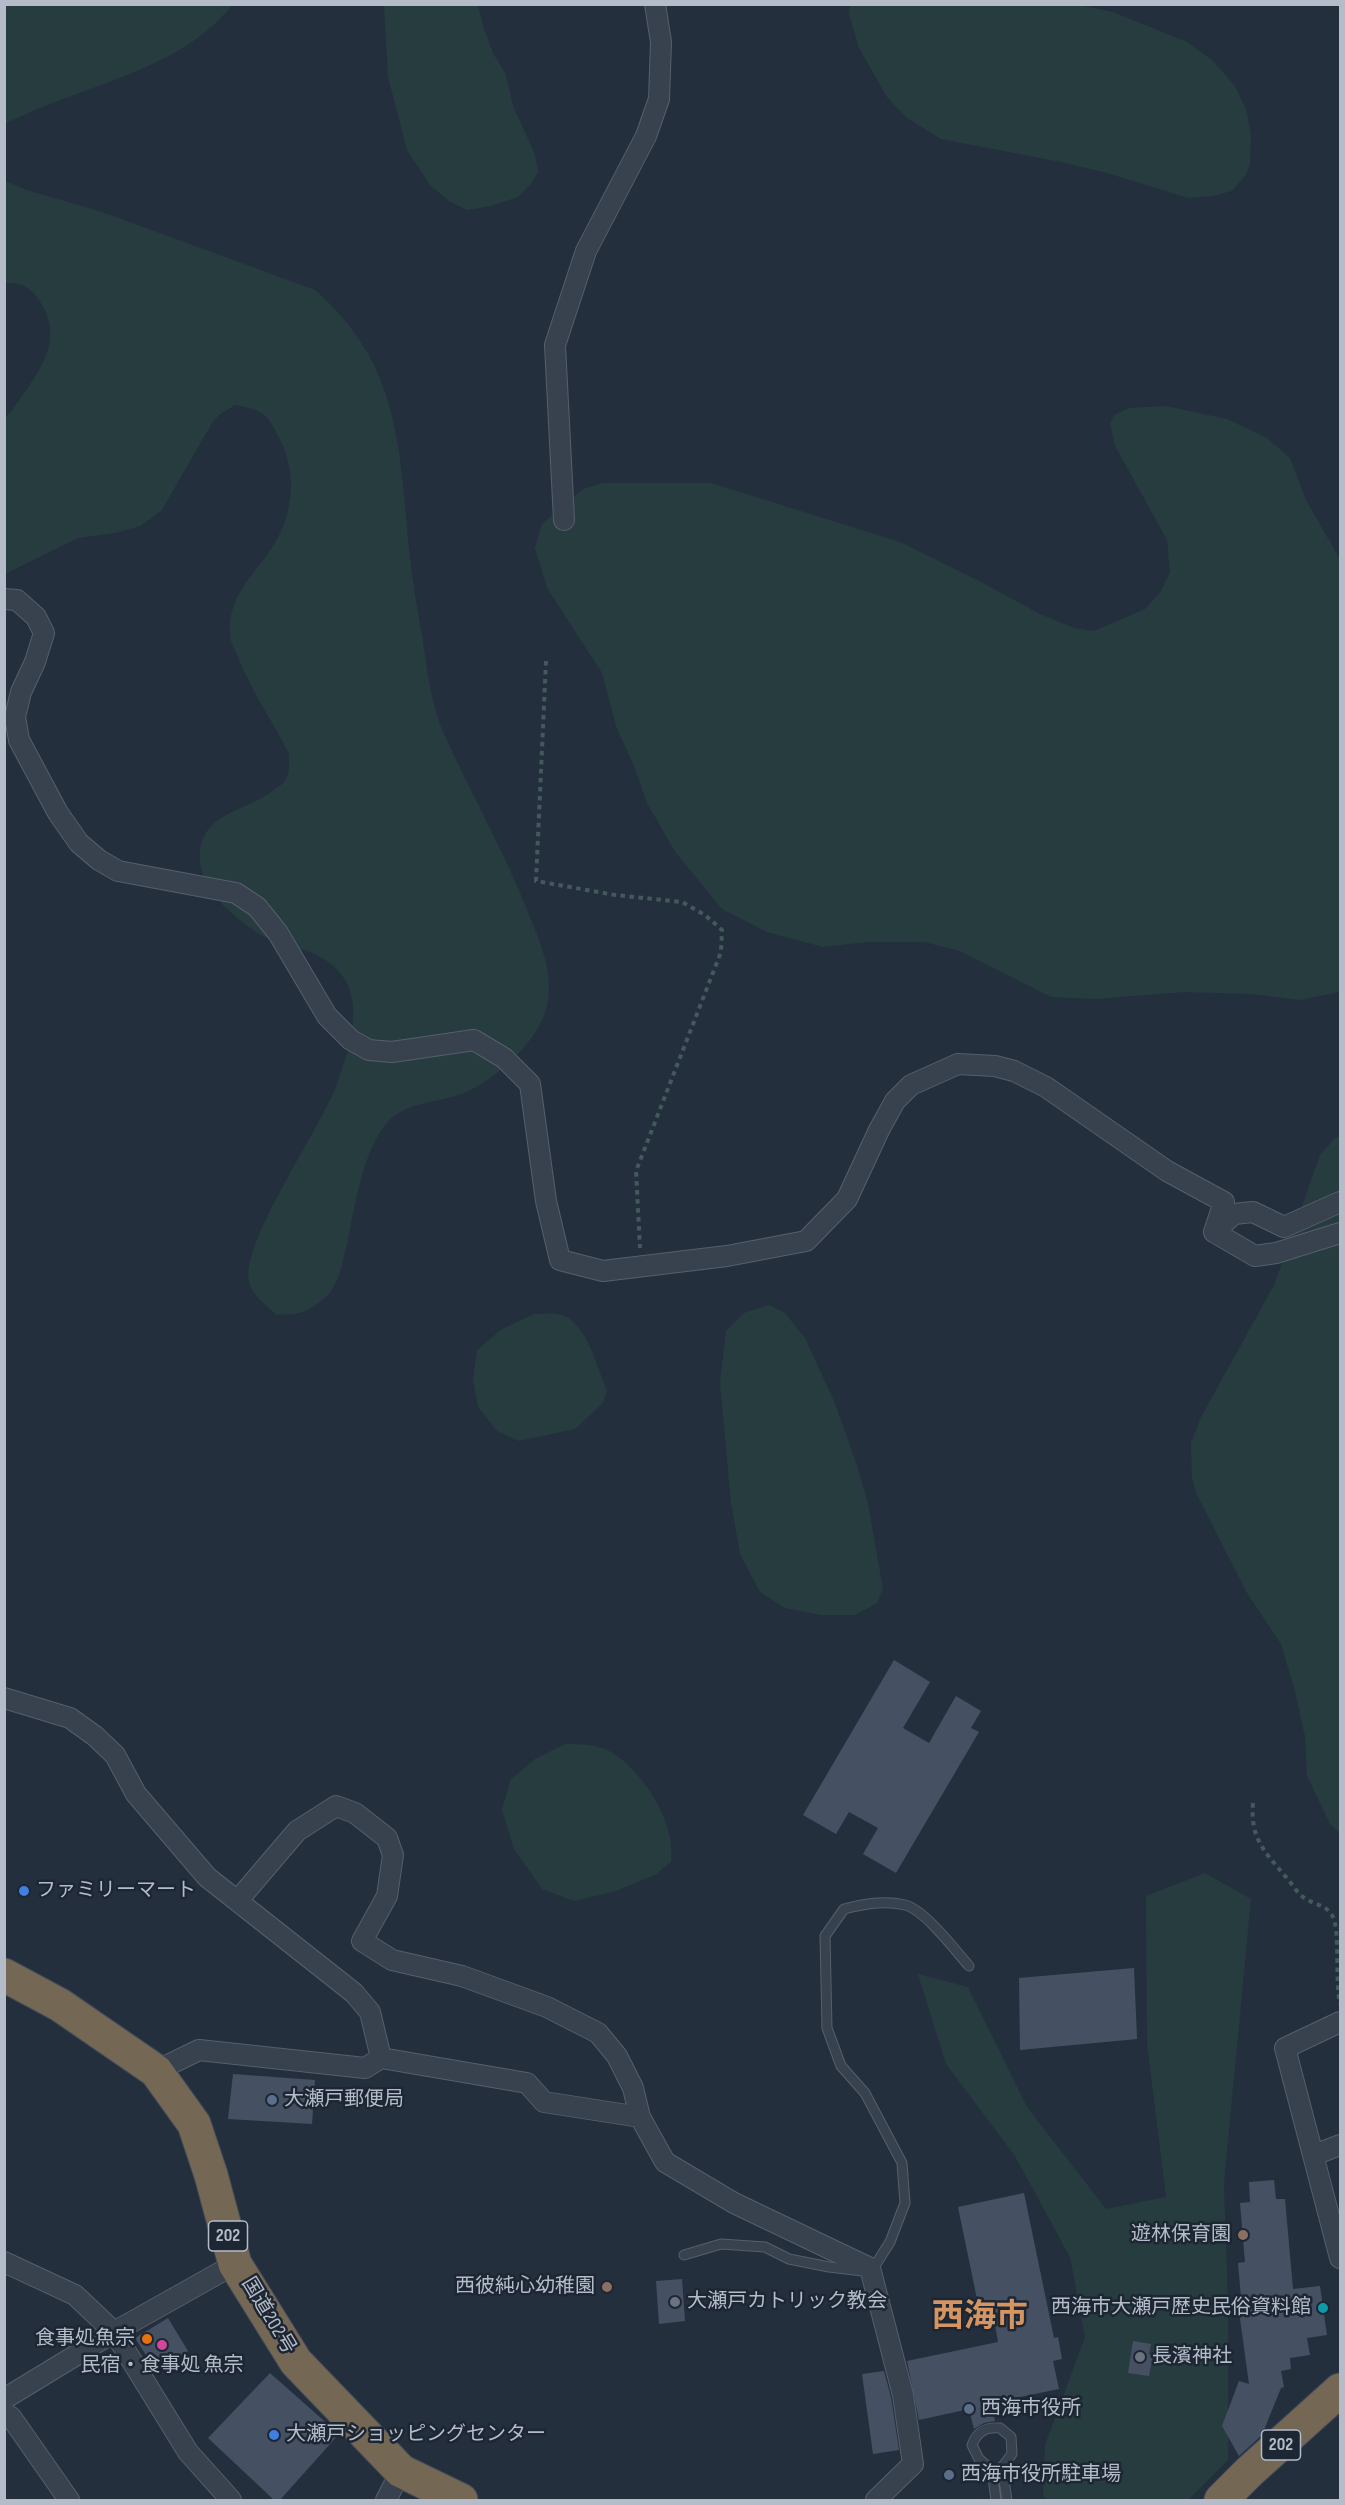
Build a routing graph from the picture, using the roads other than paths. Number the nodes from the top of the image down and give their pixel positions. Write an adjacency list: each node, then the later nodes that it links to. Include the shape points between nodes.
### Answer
1 (655, 4): 2 (street, via 661,42 659,99 646,136 586,251 555,345)
2 (564, 520)
3 (4, 599): 5 (street, via 17,600 36,617 44,633 15,717 19,740 58,813 79,843 118,871 236,893 257,907 278,933 327,1016 351,1040 369,1050 392,1052 474,1040 504,1058 530,1084 546,1201 560,1260 603,1271 727,1256 806,1241 847,1199 895,1101 911,1085 958,1064 995,1066 1046,1087 1167,1171 1224,1202)
4 (1341, 1202): 5 (street, via 1284,1227 1253,1212 1234,1214)
5 (1214, 1232): 6 (street, via 1256,1256)
6 (1341, 1233)
7 (4, 1698): 8 (street, via 70,1718 95,1736 115,1755 136,1794 207,1877)
8 (239, 1899): 12 (street, via 354,1993 370,2012); 14 (street, via 297,1832 336,1806 354,1813 387,1838 393,1854 387,1896 362,1941 392,1960 462,1976 547,2007 598,2033 618,2056 633,2088)
9 (969, 1966): 21 (lane, via 933,1925 906,1905 874,1902 844,1909 825,1936 827,2028 841,2066 865,2093 902,2163 905,2203 890,2242)
10 (4, 1975): 13 (highway, 国道202号 / 202, via 60,2005)
11 (1341, 2022): 16 (street, via 1285,2048)
12 (381, 2058): 13 (street, via 365,2067 199,2050); 14 (street, via 527,2083 544,2102)
13 (156, 2071): 20 (highway, 国道202号 / 202, via 194,2124)
14 (640, 2117): 21 (street, via 665,2162 734,2203 870,2268)
15 (1341, 2145): 16 (street)
16 (1314, 2155): 18 (street)
17 (684, 2255): 21 (lane, via 721,2244 765,2247 789,2259)
18 (1341, 2258)
19 (4, 2262): 22 (street, via 75,2295)
20 (236, 2264): 22 (street); 26 (highway, 国道202号 / 202, via 296,2362)
21 (871, 2272): 31 (street, via 903,2395 913,2464)
22 (114, 2332): 24 (street); 28 (street, via 188,2452)
23 (1341, 2390): 34 (highway, 202)
24 (4, 2399)
25 (4, 2413): 27 (street, via 11,2417)
26 (401, 2470): 29 (street); 30 (highway, 国道202号 / 202)
27 (69, 2500)
28 (231, 2500)
29 (386, 2500)
30 (461, 2500)
31 (876, 2500)
32 (996, 2500): 33 (lane, via 992,2470 979,2460 972,2445 975,2436 987,2427 1000,2428 1011,2437 1011,2454 1002,2467)
33 (1007, 2500)
34 (1221, 2500)

